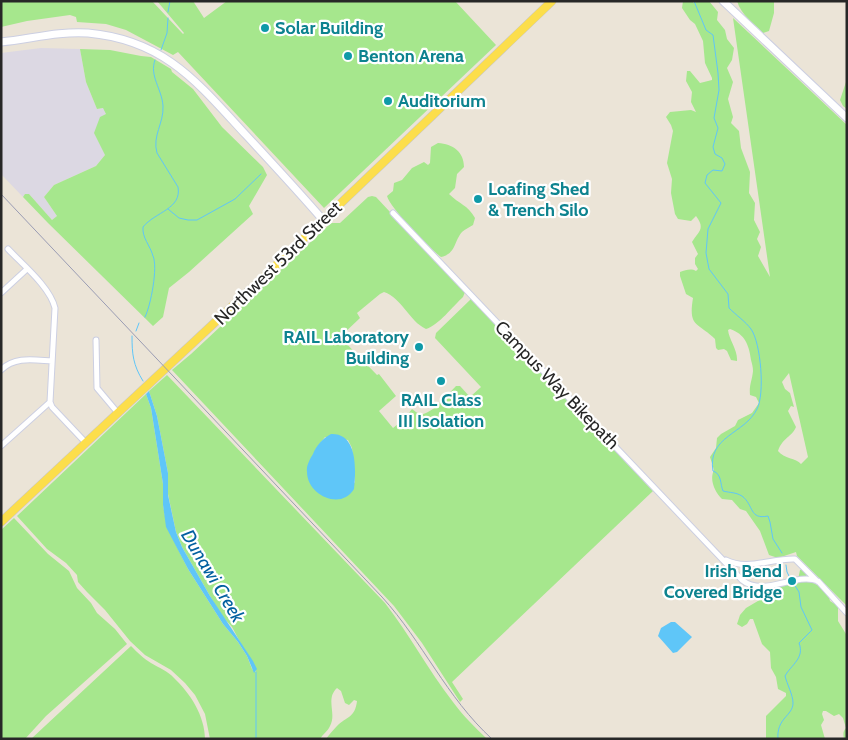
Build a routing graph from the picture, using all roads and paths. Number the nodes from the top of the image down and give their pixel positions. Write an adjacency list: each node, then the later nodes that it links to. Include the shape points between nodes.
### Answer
1 (552, 1): 6 (main road, Northwest 53rd Street)
2 (722, 1): 4 (main road)
3 (1, 42): 6 (main road, via 52,34 87,33 121,39 162,56 190,76)
4 (847, 118)
5 (393, 213): 18 (street, Campus Way Bikepath)
6 (323, 220): 14 (main road, Northwest 53rd Street)
7 (8, 249): 8 (street)
8 (27, 269): 9 (street); 11 (street, via 53,302)
9 (1, 293)
10 (96, 340): 14 (street, via 97,388)
11 (52, 361): 12 (street, via 18,360); 13 (street)
12 (1, 370)
13 (50, 402): 15 (street); 16 (street)
14 (118, 413): 15 (main road, Northwest 53rd Street)
15 (86, 443): 17 (main road, Northwest 53rd Street)
16 (1, 446)
17 (1, 522)
18 (721, 557): 19 (street, via 744,564 795,558); 19 (street, Campus Way Bikepath, via 751,585 799,580)
19 (818, 582): 20 (street)
20 (847, 613)

